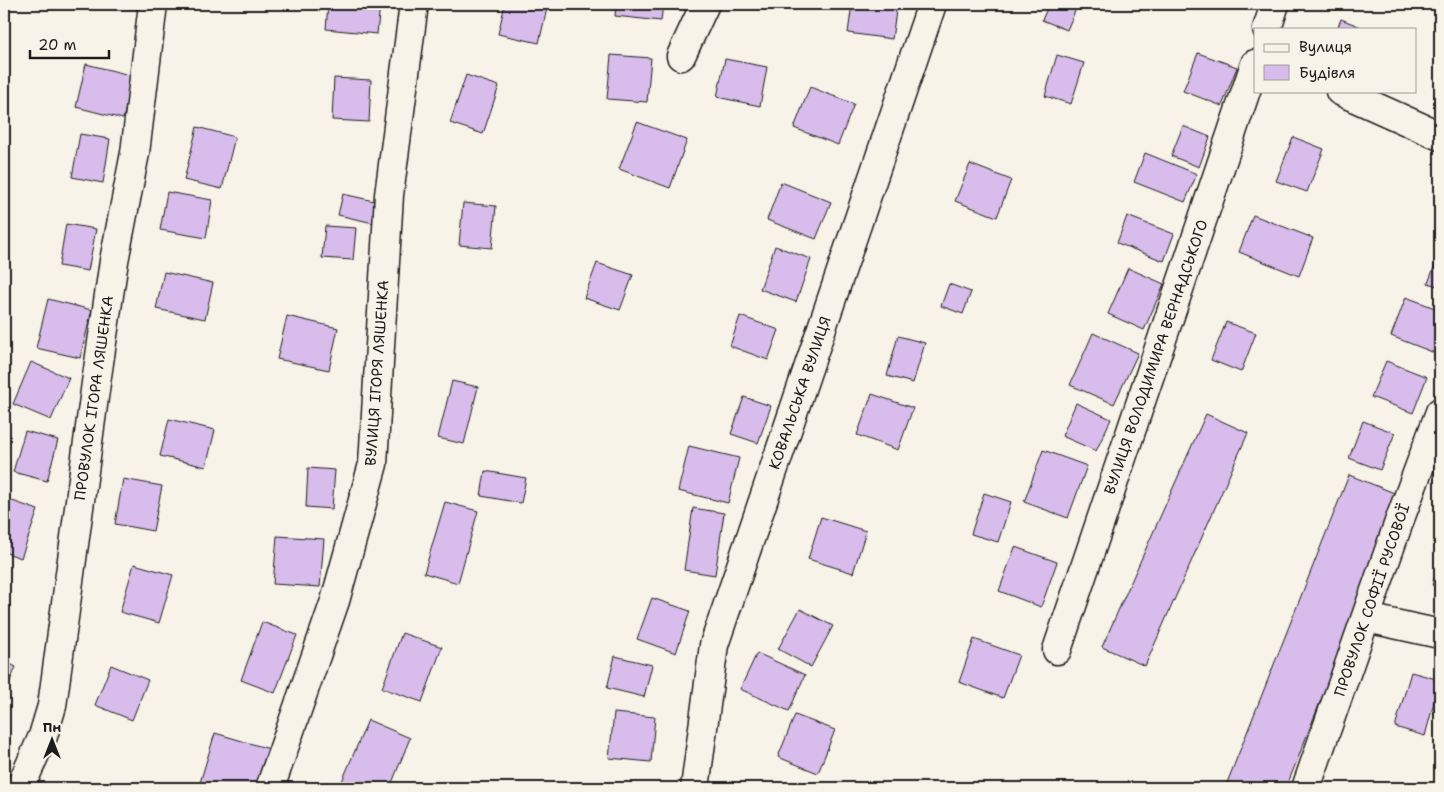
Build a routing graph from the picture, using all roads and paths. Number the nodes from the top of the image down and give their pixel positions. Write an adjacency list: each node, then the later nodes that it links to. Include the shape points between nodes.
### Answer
1 (152, 4): 15 (street, ПРОВУЛОК ІГОРА ЛЯШЕНКА, via 135,152 110,289 52,706 43,736)
2 (414, 4): 16 (street, ВУЛИЦЯ ІГОРЯ ЛЯШЕНКА, via 389,195 373,464 335,601)
3 (705, 4): 7 (street)
4 (932, 4): 17 (street, КОВАЛЬСЬКА ВУЛИЦЯ, via 714,645)
5 (1275, 4): 6 (street)
6 (1267, 28)
7 (681, 56)
8 (1254, 67): 14 (street, ВУЛИЦЯ ВОЛОДИМИРА ВЕРНАДСЬКОГО)
9 (1342, 92): 10 (street)
10 (1440, 136)
11 (1440, 412): 12 (street, ПРОВУЛОК СОФІЇ РУСОВОЇ)
12 (1367, 618): 13 (street); 18 (street, ПРОВУЛОК СОФІЇ РУСОВОЇ)
13 (1440, 634)
14 (1057, 650)
15 (20, 788)
16 (270, 788)
17 (695, 788)
18 (1306, 788)

